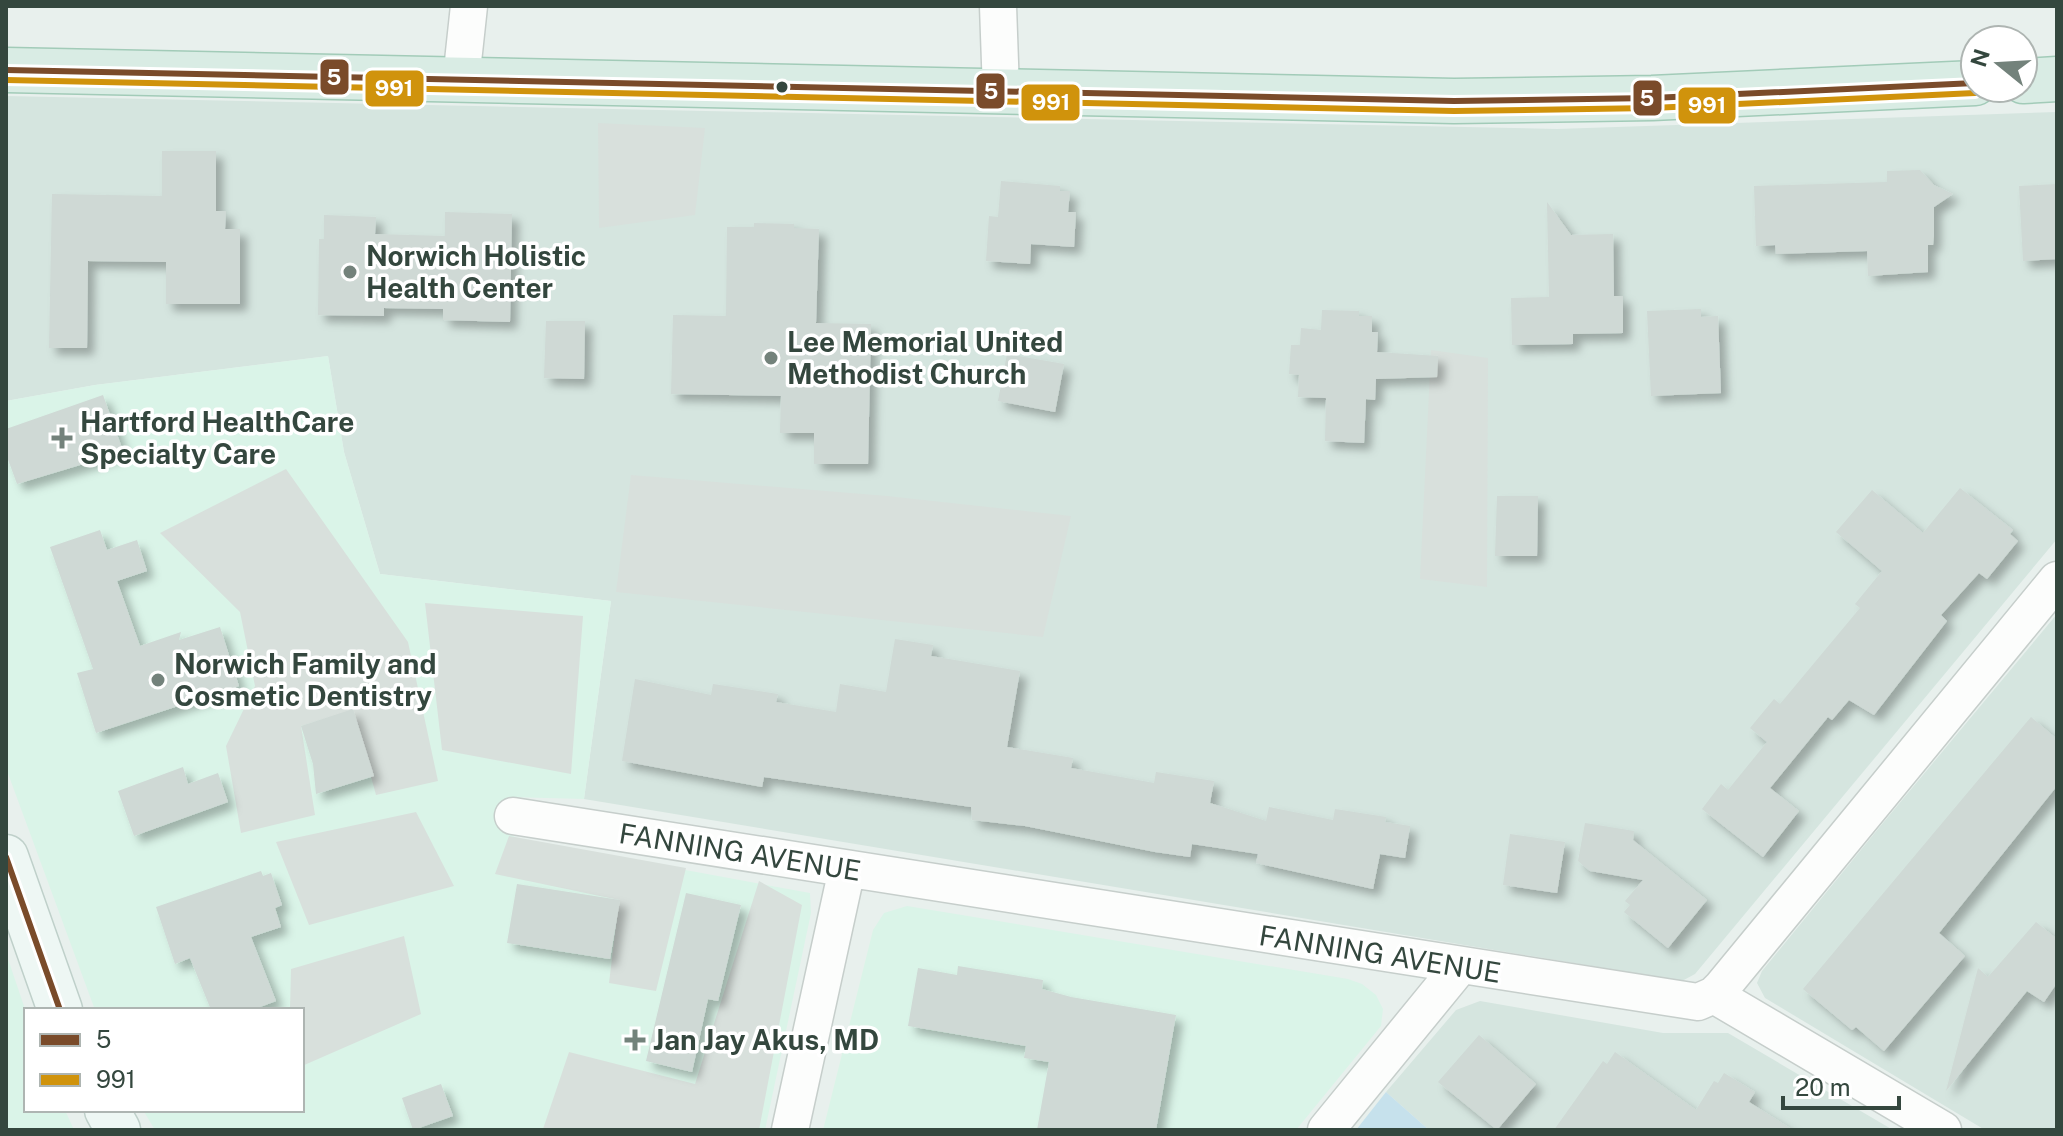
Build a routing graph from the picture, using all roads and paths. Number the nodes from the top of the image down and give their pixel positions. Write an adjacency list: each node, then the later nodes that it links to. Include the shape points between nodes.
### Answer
1 (469, 6): 4 (street)
2 (998, 6): 6 (street)
3 (6, 70): 4 (highway)
4 (461, 80): 6 (highway)
5 (1959, 84): 6 (highway, via 1535,101)
6 (1001, 91)
7 (2057, 580): 12 (street)
8 (513, 816): 10 (street, FANNING AVENUE)
9 (6, 857): 13 (street)
10 (847, 869): 11 (street, FANNING AVENUE); 16 (street)
11 (1460, 966): 12 (street, FANNING AVENUE, via 1689,1002); 17 (street)
12 (1714, 995): 18 (street)
13 (59, 1008)
14 (108, 1112): 15 (street)
15 (118, 1130)
16 (790, 1130)
17 (1326, 1130)
18 (1943, 1130)

